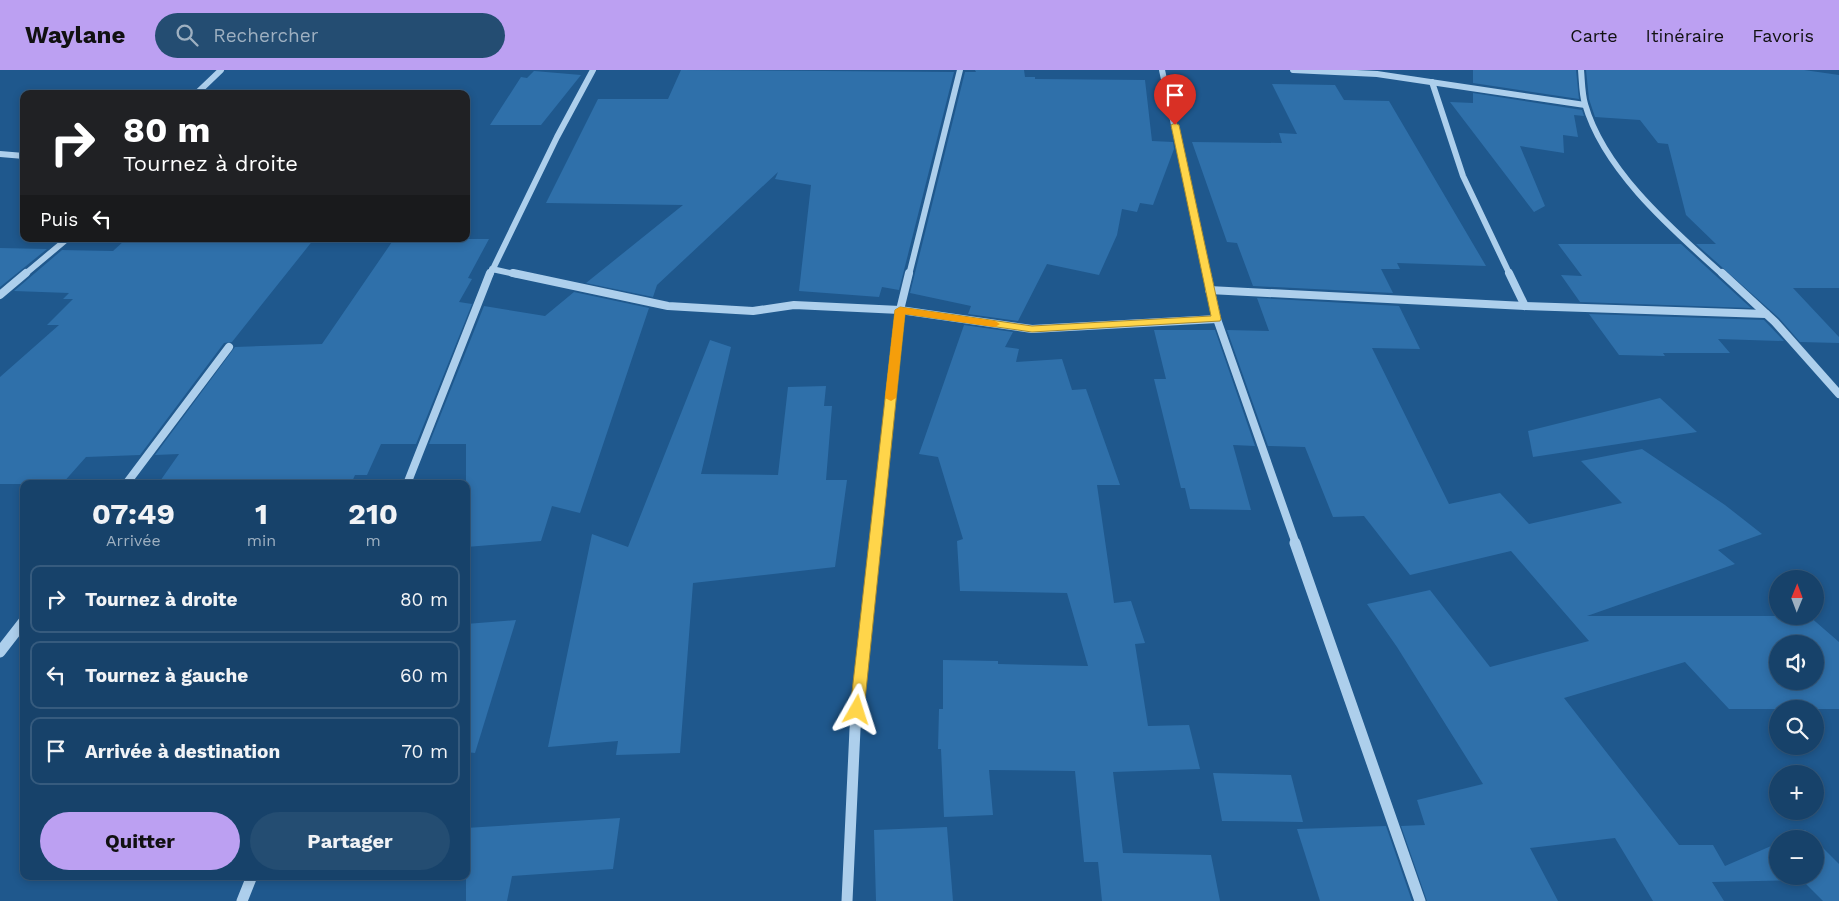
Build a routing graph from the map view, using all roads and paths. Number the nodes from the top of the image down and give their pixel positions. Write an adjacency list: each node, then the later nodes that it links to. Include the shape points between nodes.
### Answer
1 (221, 70): 9 (street)
2 (593, 70): 14 (street)
3 (960, 70): 18 (street)
4 (1162, 70): 15 (street)
5 (1293, 70): 7 (street)
6 (1581, 70): 10 (street, via 1580,85)
7 (1377, 72): 8 (street)
8 (1432, 82): 10 (street); 17 (street, via 1463,176)
9 (200, 90)
10 (1585, 105): 19 (street, via 1607,152 1662,217)
11 (0, 154): 12 (street)
12 (20, 156)
13 (63, 242): 16 (street)
14 (492, 269): 18 (street, via 668,306 753,311 794,305); 24 (street)
15 (1209, 290): 17 (street); 20 (street)
16 (0, 295)
17 (1525, 306): 19 (street)
18 (900, 310): 20 (street, via 1032,329); 29 (street, via 855,729)
19 (1766, 314): 22 (street)
20 (1217, 319): 30 (street)
21 (229, 347): 23 (street)
22 (1839, 394)
23 (129, 480)
24 (409, 480)
25 (20, 626): 26 (street)
26 (0, 652)
27 (250, 880): 28 (street)
28 (242, 901)
29 (848, 901)
30 (1420, 901)

